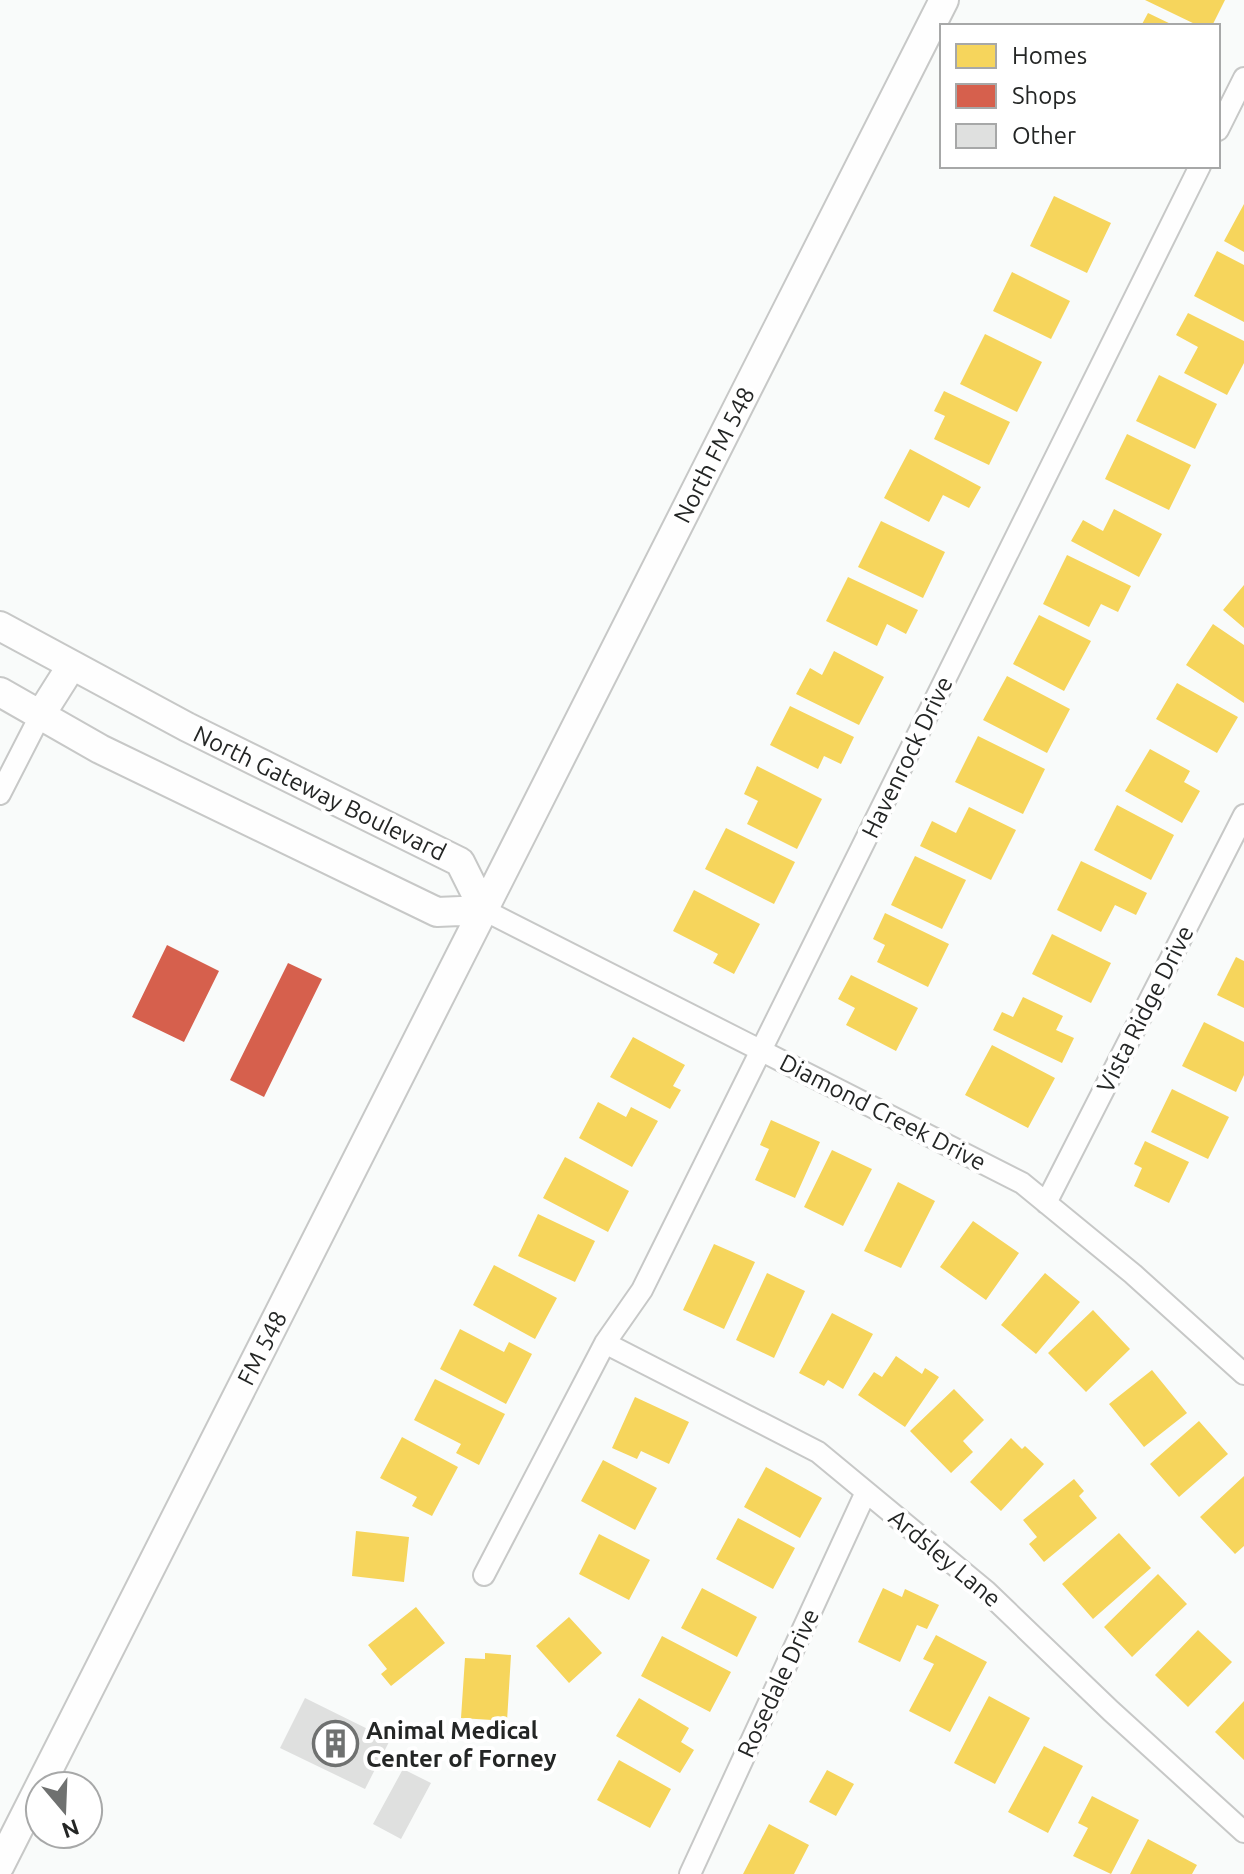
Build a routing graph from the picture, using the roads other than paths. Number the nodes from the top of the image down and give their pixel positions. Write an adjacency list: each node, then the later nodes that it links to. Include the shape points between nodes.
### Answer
1 (944, 0): 11 (main road, North FM 548 / FM 548)
2 (1244, 78): 3 (street)
3 (1220, 126)
4 (1199, 168): 12 (street, Havenrock Drive)
5 (0, 626): 6 (main road, North Gateway Boulevard)
6 (72, 665): 8 (main road); 11 (main road, North Gateway Boulevard, via 460,862)
7 (0, 692): 8 (main road)
8 (41, 714): 9 (street); 11 (main road, via 100,749 437,912)
9 (0, 794)
10 (1244, 815): 13 (street, Vista Ridge Drive)
11 (484, 910): 12 (street, Diamond Creek Drive); 19 (main road, FM 548 / FM 548)
12 (761, 1050): 13 (street, Diamond Creek Drive, via 1022,1183); 14 (street, Havenrock Drive, via 642,1290)
13 (1046, 1203): 15 (street, Diamond Creek Drive)
14 (605, 1343): 16 (street, Ardsley Lane, via 818,1452); 17 (street, Havenrock Drive)
15 (1244, 1374)
16 (866, 1492): 18 (street, Ardsley Lane, via 986,1591); 20 (street, Rosedale Drive)
17 (484, 1575)
18 (1244, 1832)
19 (0, 1865)
20 (690, 1874)

